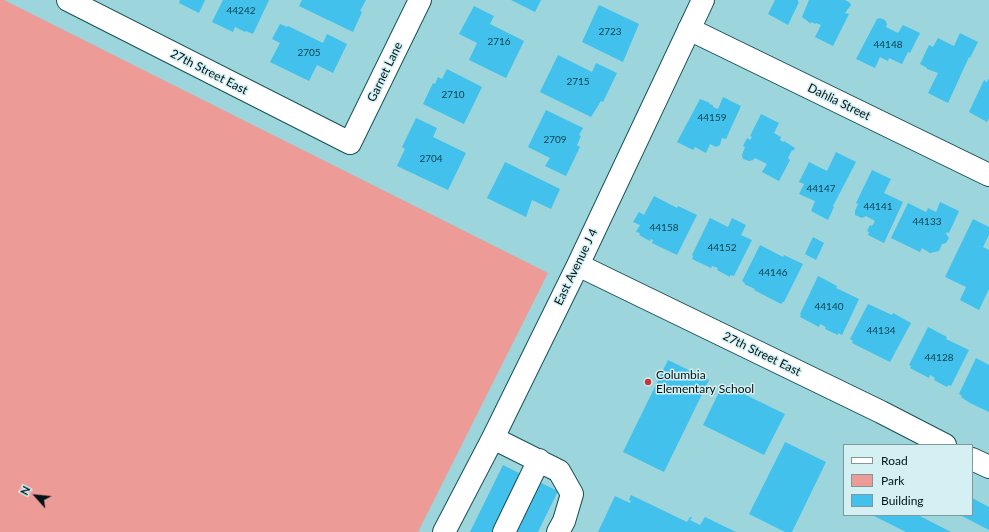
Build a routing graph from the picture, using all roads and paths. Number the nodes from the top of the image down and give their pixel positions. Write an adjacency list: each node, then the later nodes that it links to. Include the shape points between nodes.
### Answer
1 (68, 0): 5 (street, 27th Street East)
2 (420, 0): 5 (street, Garnet Lane)
3 (703, 0): 4 (street, East Avenue J 4)
4 (689, 29): 6 (street, Dahlia Street); 7 (street, East Avenue J 4)
5 (350, 143)
6 (989, 175)
7 (578, 265): 8 (street, East Avenue J 4); 9 (street, 27th Street East)
8 (493, 438): 11 (street); 13 (street, East Avenue J 4)
9 (943, 444)
10 (973, 459): 12 (street)
11 (539, 460): 14 (street); 15 (street, via 559,471 572,494)
12 (989, 467)
13 (444, 532)
14 (504, 532)
15 (558, 532)

